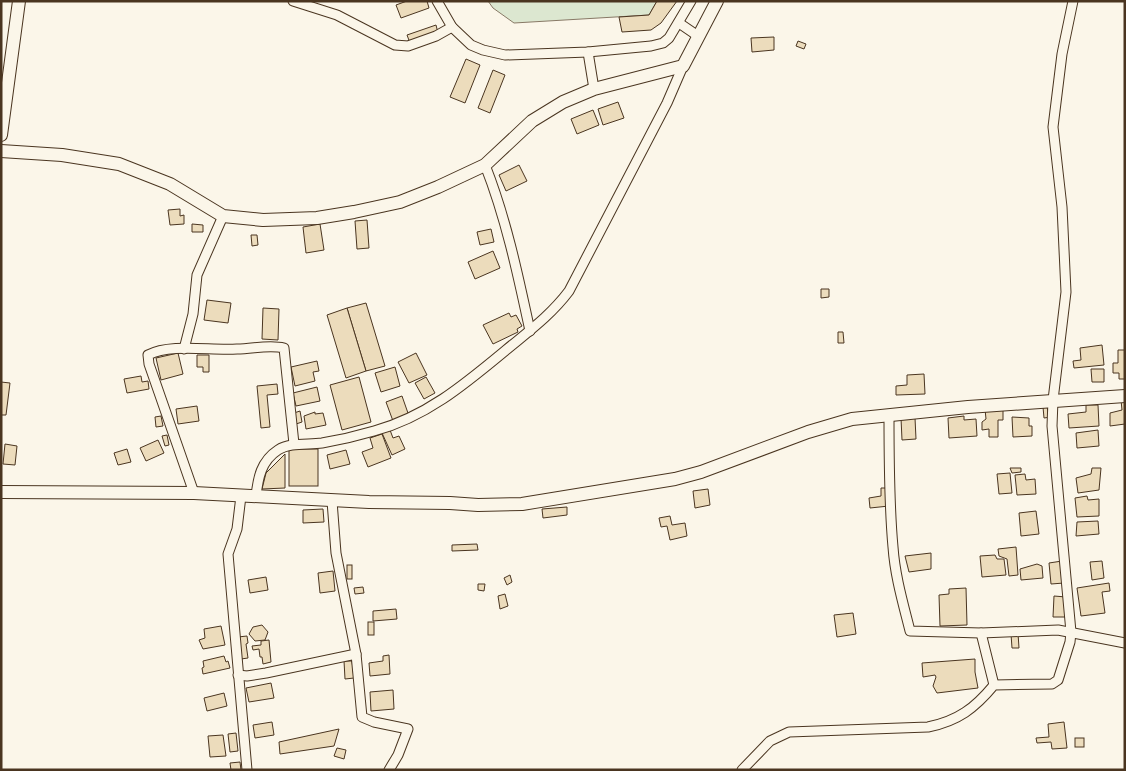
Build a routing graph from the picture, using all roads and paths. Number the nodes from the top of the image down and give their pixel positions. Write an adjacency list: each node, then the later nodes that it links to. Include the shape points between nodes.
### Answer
1 (19, 1): 13 (street)
2 (294, 1): 8 (street, via 338,15 395,45 408,46)
3 (436, 1): 8 (street)
4 (691, 1): 7 (street)
5 (717, 1): 9 (street)
6 (1072, 1): 20 (street, via 1053,127 1062,207 1066,292)
7 (679, 23): 9 (street); 10 (street, via 663,43)
8 (452, 27): 10 (street, via 471,45 494,53)
9 (698, 36): 11 (street)
10 (588, 52): 12 (street)
11 (683, 66): 12 (street); 17 (street, via 570,291)
12 (594, 89): 15 (street, via 563,102 532,121)
13 (1, 135)
14 (1, 151): 16 (street, via 62,155 119,164 170,184)
15 (485, 165): 16 (street, via 400,202 354,212 263,220); 17 (street, via 494,186)
16 (223, 216): 18 (street, via 197,275 193,314)
17 (530, 331): 22 (street, via 462,386 416,416 391,427 352,437)
18 (184, 349): 22 (street, via 284,348); 24 (street, via 148,355)
19 (1125, 396): 20 (street)
20 (1053, 400): 21 (street); 28 (street, via 1052,426)
21 (889, 416): 27 (street, via 852,419 675,479 522,504); 29 (street, via 893,548 910,631)
22 (294, 444): 26 (street, via 278,450 264,463)
23 (1, 492): 24 (street)
24 (194, 493): 25 (street)
25 (241, 496): 26 (street); 32 (street, via 237,528 228,554)
26 (256, 496): 27 (street)
27 (332, 501): 31 (street, via 336,553)
28 (1071, 632): 29 (street); 30 (street); 33 (street, via 1058,680 1052,684)
29 (981, 633): 33 (street)
30 (1125, 643)
31 (356, 654): 32 (street, via 266,673); 36 (street, via 362,717 408,729)
32 (238, 675): 35 (street)
33 (994, 685): 34 (street, via 967,713 939,725 788,732 770,741)
34 (745, 768)
35 (247, 770)
36 (389, 770)

